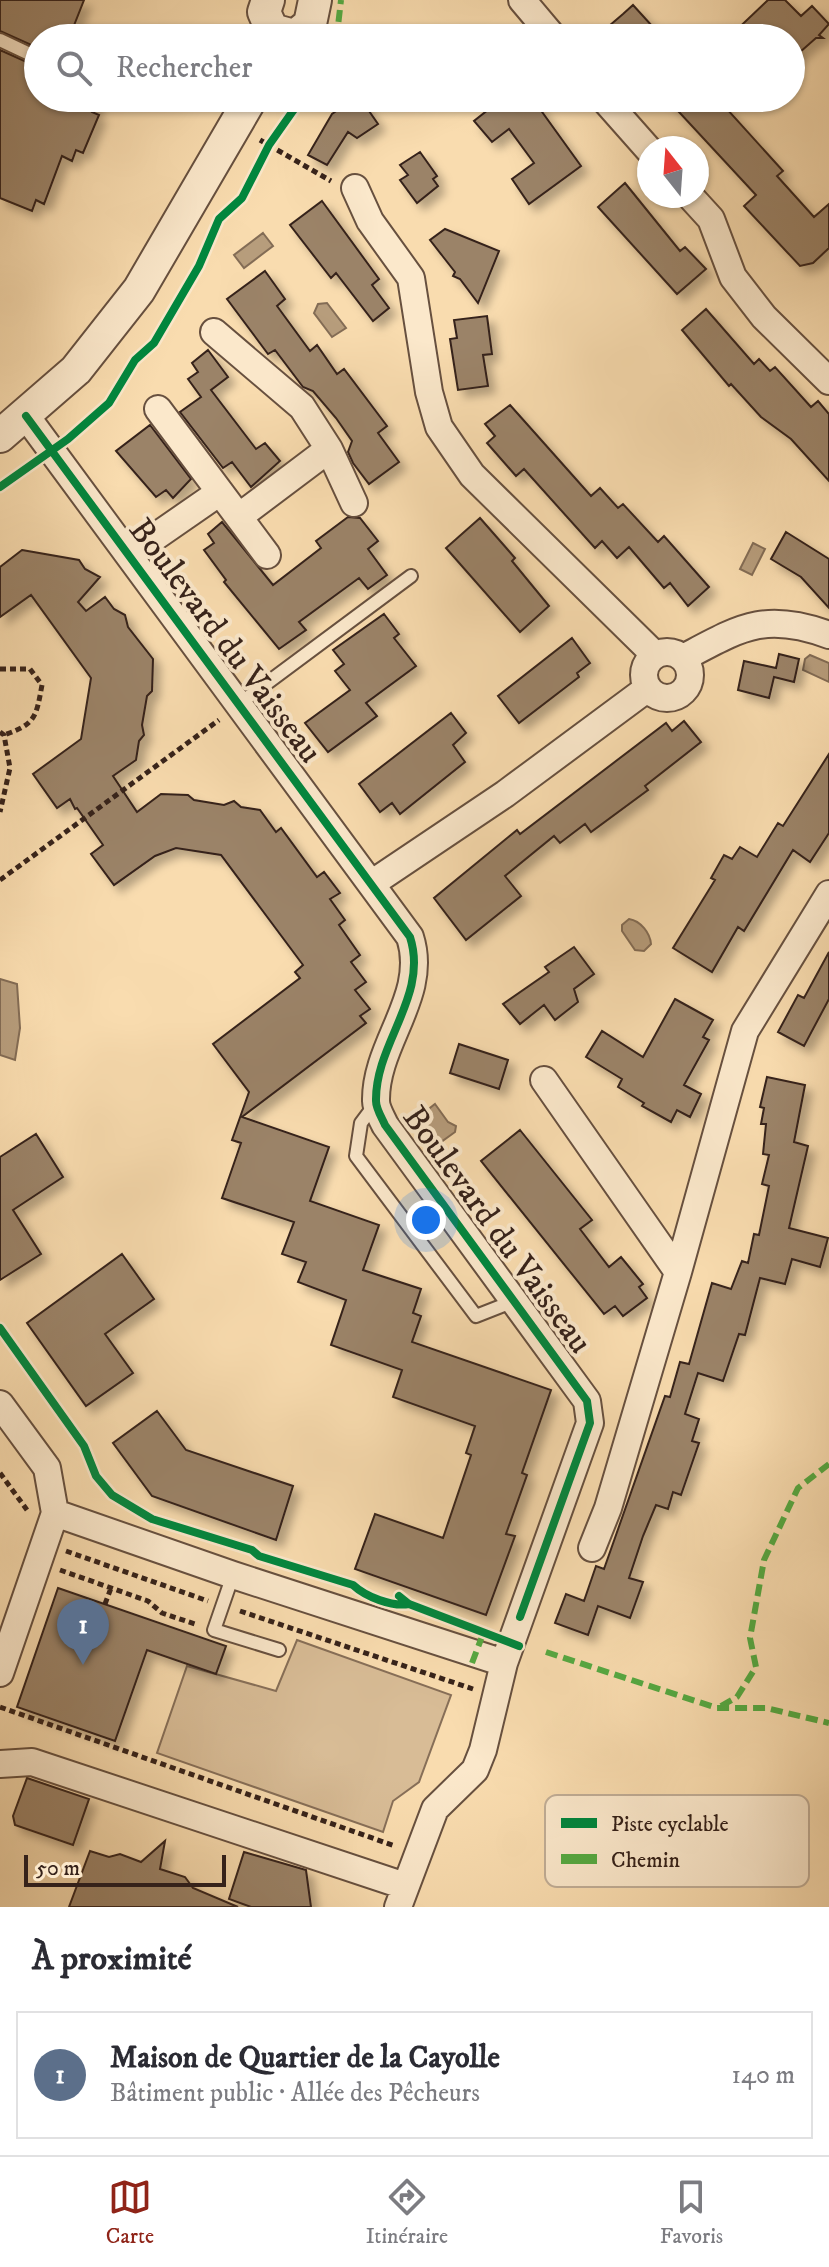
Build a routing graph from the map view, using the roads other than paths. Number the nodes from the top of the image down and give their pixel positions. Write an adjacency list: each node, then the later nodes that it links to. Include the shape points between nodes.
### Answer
1 (522, 0): 4 (street)
2 (313, 2): 3 (street, via 310,24)
3 (274, 22)
4 (542, 24)
5 (0, 40): 6 (lane)
6 (24, 51)
7 (243, 112): 15 (street, via 139,290 76,370)
8 (615, 112): 9 (street)
9 (637, 136)
10 (355, 188): 25 (street, via 370,221 411,278 439,427 472,475)
11 (701, 208): 13 (street, via 711,219 733,277 764,317)
12 (214, 332): 17 (street, via 302,407)
13 (829, 381)
14 (158, 409): 18 (street)
15 (26, 416): 16 (street); 21 (street, Boulevard du Vaisseau)
16 (0, 436)
17 (329, 449): 19 (street); 20 (street)
18 (220, 492): 20 (street); 21 (street)
19 (354, 503)
20 (240, 516): 22 (street)
21 (129, 555): 28 (street, Boulevard du Vaisseau)
22 (267, 555)
23 (411, 576): 28 (lane)
24 (829, 635): 26 (street, via 799,624 745,625)
25 (655, 655): 26 (street, via 672,652); 27 (street, via 644,669)
26 (683, 658): 27 (street, via 690,675 682,692 669,698)
27 (648, 688): 29 (street)
28 (239, 704): 29 (street, Boulevard du Vaisseau)
29 (371, 884): 32 (street, Boulevard du Vaisseau, via 410,937 416,971)
30 (829, 894): 33 (street, via 745,1031)
31 (544, 1080): 33 (street)
32 (376, 1103): 34 (street, Boulevard du Vaisseau, via 385,1125); 34 (lane, via 361,1123 356,1156 476,1316)
33 (678, 1272): 37 (street)
34 (514, 1301): 40 (street, Boulevard du Vaisseau, via 576,1383 587,1401 590,1423)
35 (0, 1404): 36 (street, via 47,1468)
36 (55, 1513): 38 (street); 41 (street)
37 (592, 1548)
38 (233, 1575): 39 (lane, via 214,1630); 40 (street)
39 (279, 1650)
40 (504, 1663): 43 (street, Boulevard du Vaisseau, via 475,1770 435,1809)
41 (0, 1673)
42 (0, 1764): 43 (street, via 32,1762)
43 (401, 1896)

